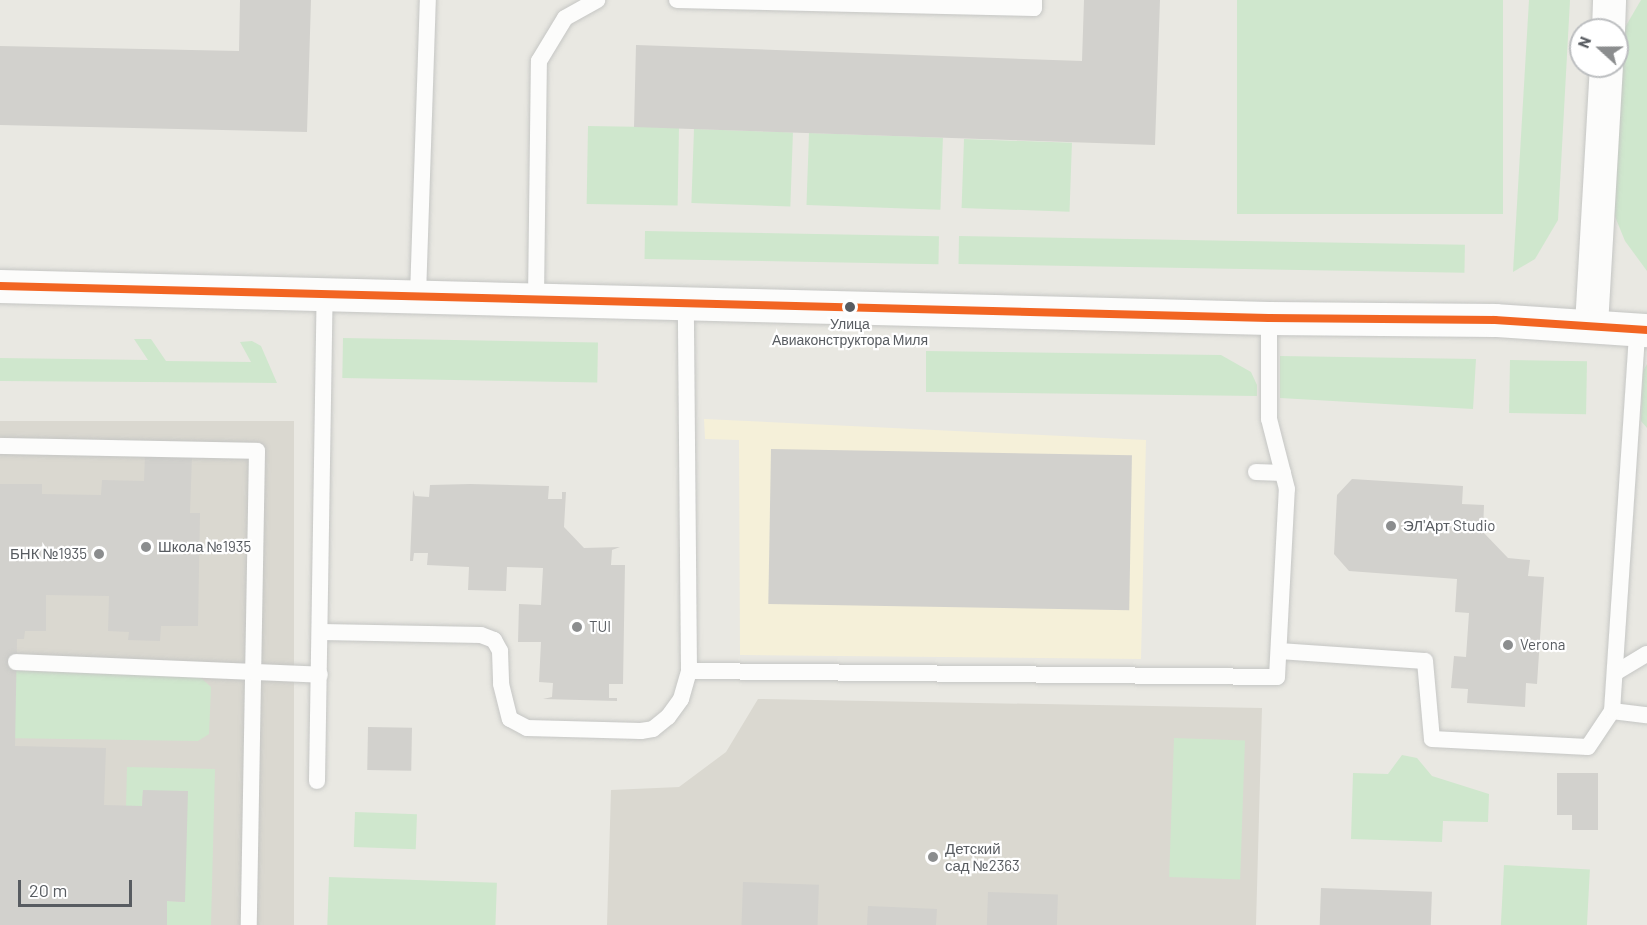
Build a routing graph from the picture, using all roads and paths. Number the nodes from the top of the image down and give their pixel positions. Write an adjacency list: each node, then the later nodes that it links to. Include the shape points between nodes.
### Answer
1 (429, 0): 10 (lane)
2 (597, 0): 11 (lane, via 565,18 539,61)
3 (677, 0): 4 (lane, via 1034,8)
4 (1034, 0)
5 (1610, 0): 6 (street)
6 (1609, 18)
7 (1605, 78): 14 (street)
8 (0, 286): 9 (street)
9 (325, 294): 10 (street); 19 (lane)
10 (418, 296): 11 (street)
11 (536, 300): 12 (street)
12 (686, 303): 13 (street); 23 (lane)
13 (1269, 318): 14 (street); 18 (lane, via 1269,419)
14 (1591, 325): 15 (street)
15 (1642, 330): 25 (lane)
16 (0, 446): 24 (lane, via 257,451)
17 (1256, 472): 18 (lane)
18 (1283, 473): 20 (lane, via 1287,489)
19 (322, 632): 23 (lane, via 481,635 494,640 500,651 501,684 510,719 527,728 653,729 681,699); 26 (lane)
20 (1279, 651): 23 (lane, via 1277,677); 27 (lane, via 1425,661 1432,739 1588,747)
21 (1647, 654): 25 (lane)
22 (16, 662): 24 (lane)
23 (689, 671)
24 (253, 672): 26 (lane); 30 (lane)
25 (1615, 673): 27 (lane)
26 (320, 675): 29 (lane)
27 (1612, 711): 28 (lane)
28 (1647, 715)
29 (316, 782)
30 (249, 925)

